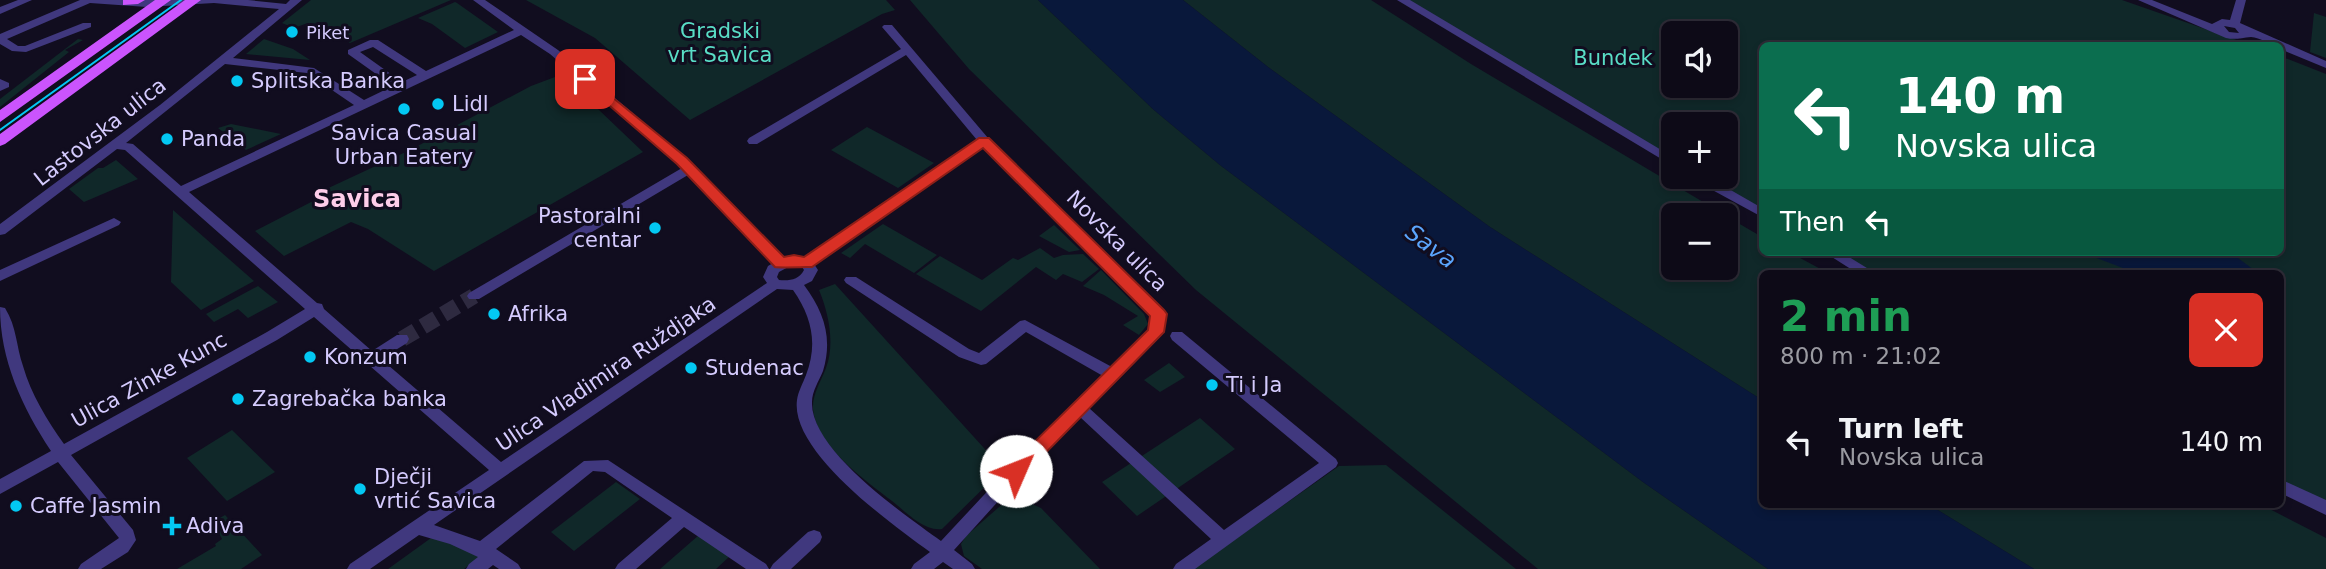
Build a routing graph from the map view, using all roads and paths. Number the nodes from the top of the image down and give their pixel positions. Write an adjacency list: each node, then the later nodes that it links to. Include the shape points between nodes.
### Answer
1 (27, 0): 13 (street)
2 (89, 0): 3 (street); 19 (street)
3 (107, 0): 7 (street)
4 (478, 0): 17 (street)
5 (1402, 0): 39 (street)
6 (2241, 0): 15 (street)
7 (133, 1): 10 (street)
8 (237, 1): 11 (street); 12 (street)
9 (2146, 1): 15 (street)
10 (161, 2): 11 (street); 32 (main road)
11 (192, 2): 12 (street); 33 (main road)
12 (288, 7): 25 (street, Lastovska ulica)
13 (0, 11)
14 (87, 25): 19 (street, via 26,49 16,49)
15 (2225, 25): 18 (street)
16 (888, 27): 23 (street)
17 (522, 30): 27 (street); 40 (street, via 566,62)
18 (2241, 34): 20 (street); 21 (street)
19 (0, 38)
20 (2258, 42)
21 (2263, 42)
22 (2284, 50): 26 (street)
23 (906, 51): 35 (street); 36 (street)
24 (2284, 51): 26 (street)
25 (222, 60): 31 (street, via 310,70); 37 (street, Lastovska ulica)
26 (2323, 64)
27 (426, 76): 29 (street); 29 (street, via 374,42 352,51)
28 (0, 82): 30 (street, via 5,85)
29 (402, 87): 31 (street)
30 (0, 88)
31 (363, 105): 42 (street)
32 (0, 117)
33 (34, 119): 34 (main road); 38 (main road)
34 (0, 141)
35 (753, 141)
36 (984, 141): 48 (street); 60 (street, Novska ulica, via 1158,314 1156,332)
37 (116, 145): 42 (street, via 129,147); 45 (street, Lastovska ulica)
38 (0, 150)
39 (1661, 155)
40 (689, 169): 47 (street); 54 (street)
41 (1720, 189): 43 (street)
42 (181, 191): 55 (street)
43 (1759, 211)
44 (114, 222): 50 (street)
45 (0, 231)
46 (1838, 256): 49 (street)
47 (781, 263): 48 (street); 52 (street, via 771,273)
48 (806, 263): 53 (street, via 810,274)
49 (1863, 270)
50 (0, 276)
51 (851, 280): 60 (street, via 981,360 1025,325)
52 (775, 284): 53 (street); 63 (street, Ulica Vladimira Ruždjaka)
53 (797, 285): 71 (street, via 819,320 821,334 821,357 804,402 813,436 830,460)
54 (474, 296)
55 (317, 308): 59 (street); 62 (street, Ulica Zinke Kunc)
56 (0, 312): 62 (street, via 8,326 15,367)
57 (1177, 336): 70 (street, via 1330,463)
58 (402, 339): 59 (street)
59 (373, 357): 63 (street)
60 (1112, 374): 61 (street, Novska ulica)
61 (1080, 409): 70 (street); 71 (street, Novska ulica)
62 (62, 452): 64 (street, Ulica Zinke Kunc); 74 (street, via 128,540)
63 (500, 471): 68 (street, Ulica Vladimira Ruždjaka)
64 (0, 487)
65 (2284, 487): 66 (street)
66 (2326, 508)
67 (684, 517): 72 (street, via 608,466 590,465); 78 (street); 79 (street)
68 (416, 528): 72 (street, via 460,538); 75 (street, Ulica Vladimira Ruždjaka)
69 (814, 537): 80 (street)
70 (1223, 540): 82 (street)
71 (942, 551): 73 (street, Novska ulica); 81 (street)
72 (488, 552): 76 (street); 77 (street)
73 (927, 567)
74 (87, 569)
75 (356, 569)
76 (475, 569)
77 (512, 569)
78 (624, 569)
79 (761, 569)
80 (779, 569)
81 (966, 569)
82 (1182, 569)

